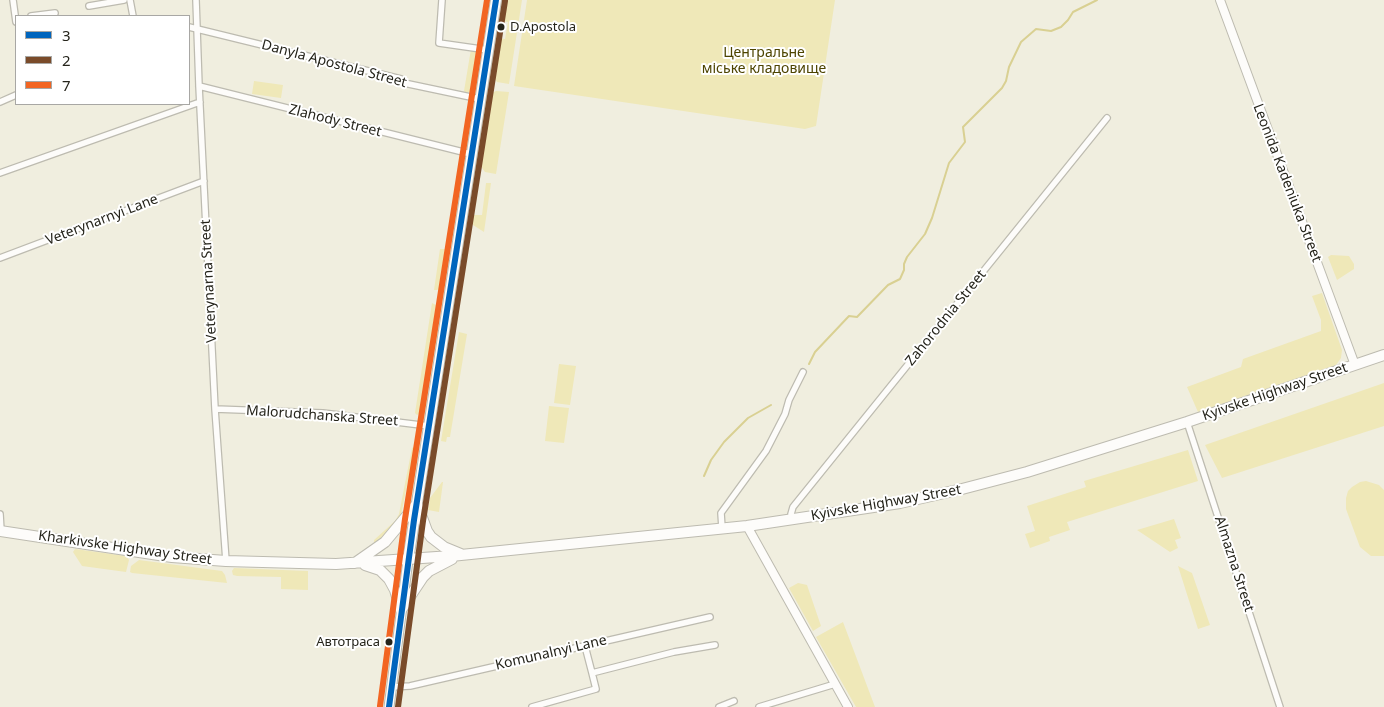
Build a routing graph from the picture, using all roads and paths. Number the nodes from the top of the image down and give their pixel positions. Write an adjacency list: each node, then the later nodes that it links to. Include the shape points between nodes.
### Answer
1 (13, 0): 10 (street)
2 (124, 0): 8 (street)
3 (130, 0): 12 (street)
4 (196, 0): 14 (street, Veterynarna Street)
5 (442, 0): 15 (street, via 439,43)
6 (496, 0): 15 (highway)
7 (1220, 0): 27 (street, Leonida Kadeniuka Street)
8 (89, 6)
9 (55, 13): 11 (street)
10 (15, 15)
11 (39, 15)
12 (133, 15)
13 (190, 27): 14 (street, Danyla Apostola Street)
14 (197, 29): 16 (street, Veterynarna Street); 18 (street, Danyla Apostola Street, via 401,79 404,83)
15 (488, 50): 18 (highway)
16 (199, 86): 20 (street, Veterynarna Street); 22 (street, Zlahody Street)
17 (15, 95): 19 (street)
18 (480, 99): 22 (highway)
19 (0, 102)
20 (200, 102): 23 (street); 24 (street, Veterynarna Street)
21 (1107, 118): 34 (street, Zahorodnia Street, via 793,507)
22 (471, 154): 31 (highway)
23 (0, 174)
24 (204, 181): 25 (street, Veterynarnyi Lane); 29 (street, Veterynarna Street)
25 (0, 258)
26 (1384, 355): 27 (highway, Kyivske Highway Street)
27 (1355, 365): 30 (highway, Kyivske Highway Street)
28 (803, 372): 36 (street, via 766,451 721,513)
29 (215, 409): 31 (street, Malorudchanska Street, via 323,414); 40 (street, Veterynarna Street)
30 (1187, 422): 34 (highway, Kyivske Highway Street, via 962,489); 56 (street, Almazna Street)
31 (429, 426): 32 (highway)
32 (417, 503): 38 (highway, via 431,537); 39 (highway); 42 (highway, via 385,542)
33 (0, 514): 37 (street)
34 (792, 520): 35 (highway, Kyivske Highway Street)
35 (747, 526): 36 (highway, Kyivske Highway Street); 48 (street)
36 (722, 528): 38 (highway, Kyivske Highway Street)
37 (0, 531): 40 (highway, Kharkivske Highway Street, via 172,557)
38 (463, 555): 39 (highway, Kyivske Highway Street); 43 (highway, via 428,571)
39 (408, 560): 41 (highway, Kyivske Highway Street); 43 (main road)
40 (226, 561): 42 (highway, Kharkivske Highway Street)
41 (370, 562): 42 (highway, Kharkivske Highway Street)
42 (354, 563): 43 (highway, via 375,568 384,574 395,590)
43 (401, 610): 49 (main road)
44 (710, 617): 46 (street, Komunalnyi Lane)
45 (715, 645): 47 (street)
46 (585, 646): 47 (street); 49 (street, Komunalnyi Lane, via 410,686)
47 (592, 673): 52 (street, via 596,689)
48 (835, 684): 54 (street); 55 (street)
49 (391, 687): 51 (main road)
50 (734, 702): 53 (street)
51 (388, 707)
52 (532, 707)
53 (719, 707)
54 (759, 707)
55 (848, 707)
56 (1280, 707)

